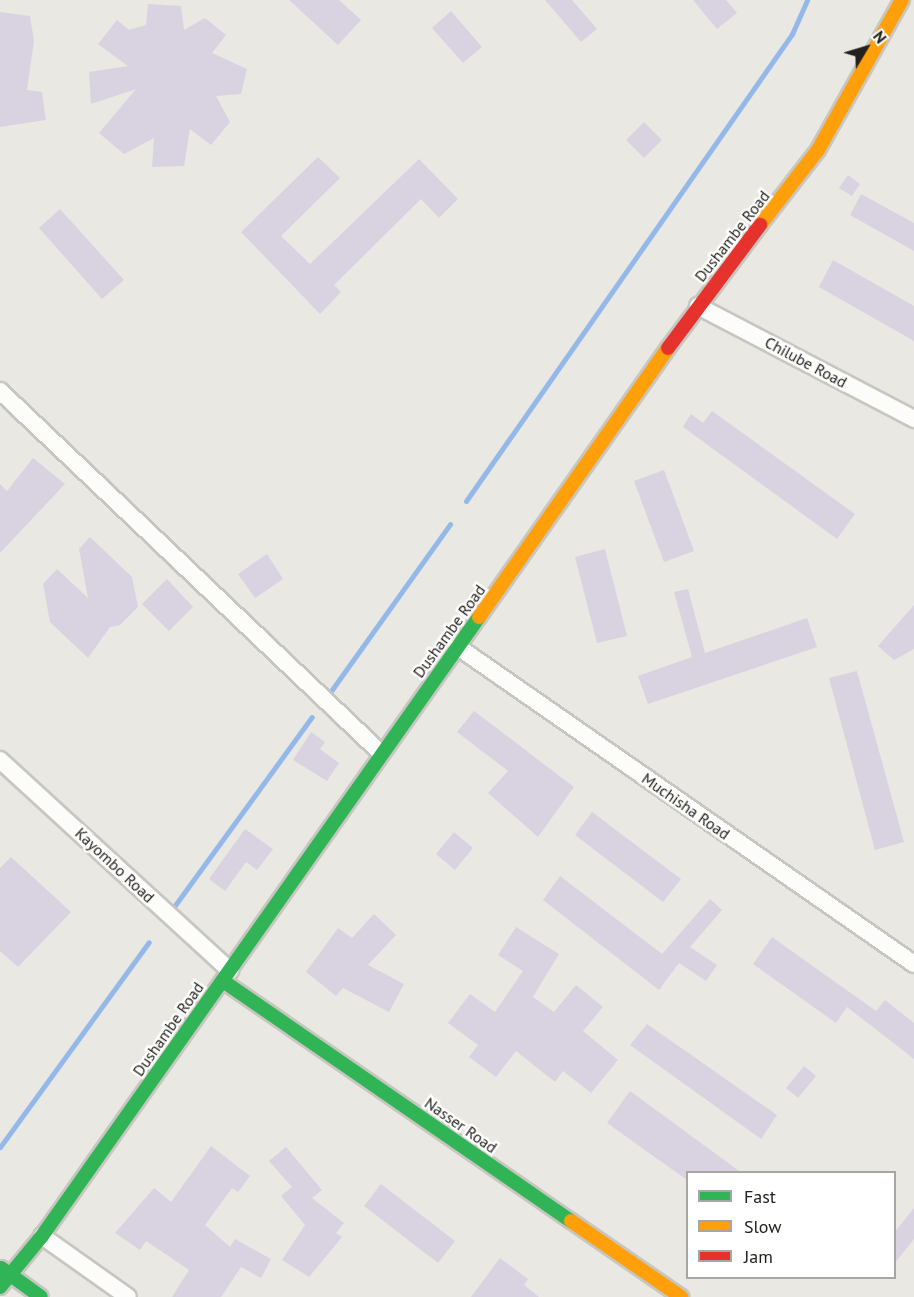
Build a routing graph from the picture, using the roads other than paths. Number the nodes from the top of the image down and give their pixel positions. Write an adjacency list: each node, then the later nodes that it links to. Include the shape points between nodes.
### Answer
1 (902, 0): 2 (street, Dushambe Road, via 818,150)
2 (698, 306): 4 (street, Chilube Road); 5 (street, Dushambe Road)
3 (0, 391): 6 (street)
4 (914, 419)
5 (458, 647): 6 (street, Dushambe Road); 8 (street, Muchisha Road)
6 (381, 753): 9 (street, Dushambe Road)
7 (0, 760): 9 (street, Kayombo Road)
8 (914, 964)
9 (226, 976): 10 (street, Dushambe Road); 17 (street, Nasser Road)
10 (42, 1236): 12 (street, Dushambe Road); 16 (street)
11 (0, 1268): 12 (street)
12 (13, 1277): 13 (street); 14 (street); 15 (street)
13 (0, 1287)
14 (8, 1297)
15 (41, 1297)
16 (128, 1297)
17 (681, 1297)

